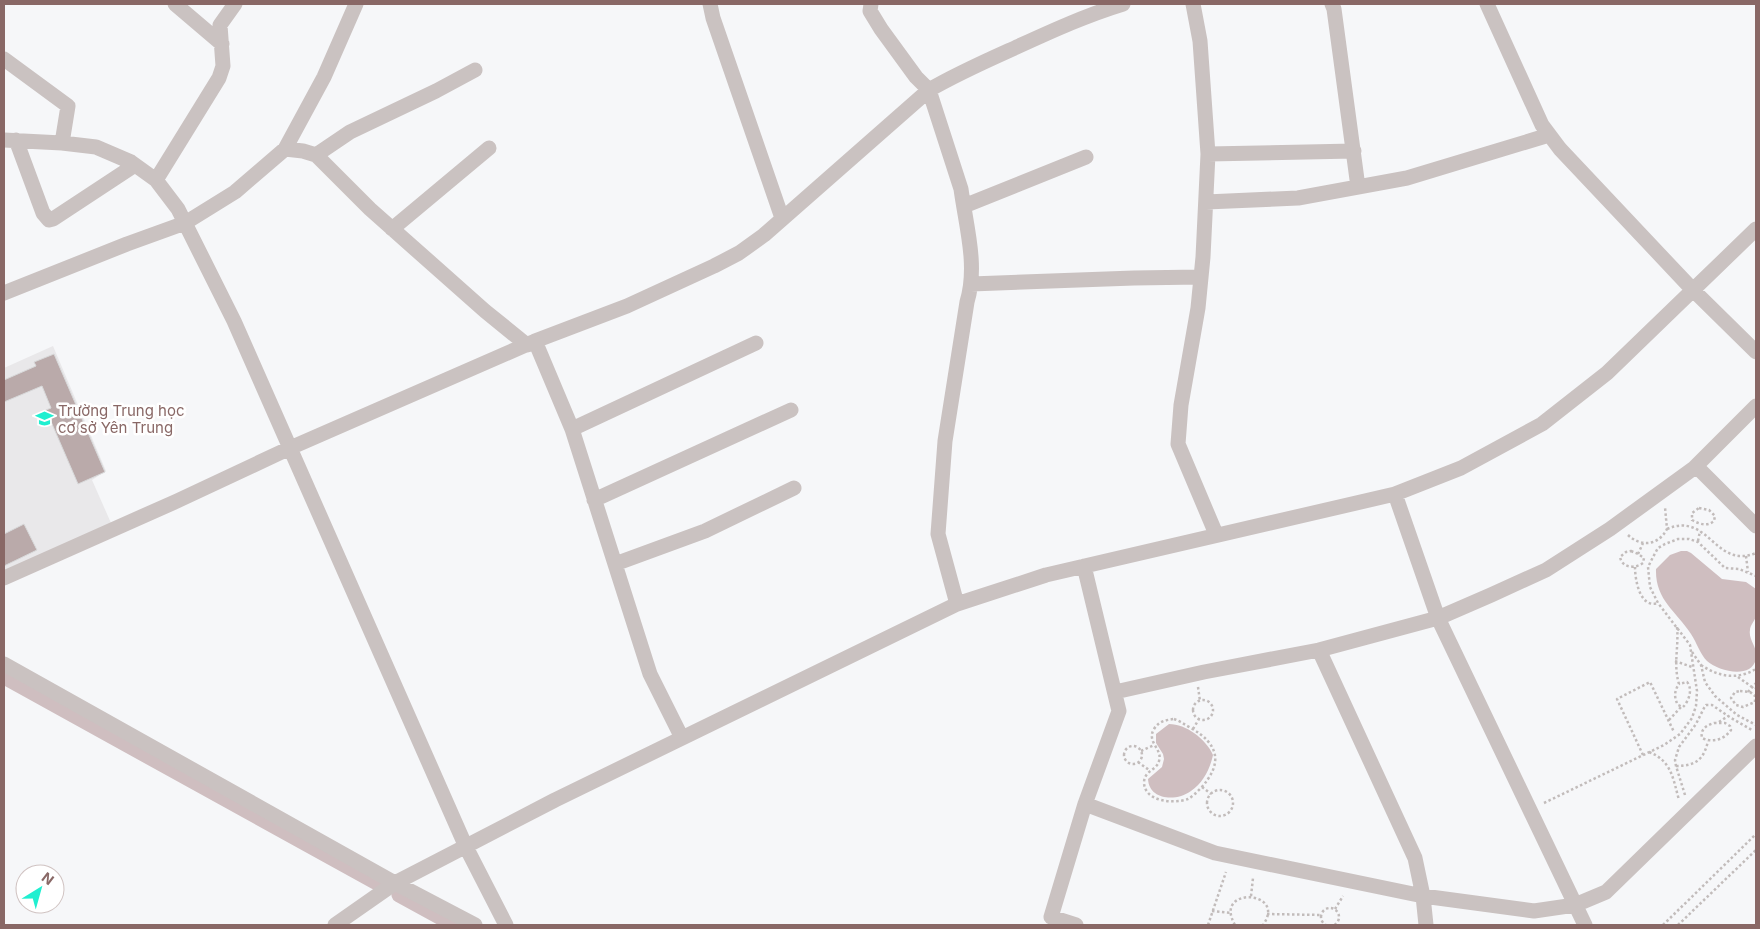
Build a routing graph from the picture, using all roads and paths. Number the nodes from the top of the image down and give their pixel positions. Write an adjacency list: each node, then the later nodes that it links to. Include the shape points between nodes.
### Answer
1 (174, 4): 11 (street)
2 (235, 4): 11 (street, via 220,25)
3 (356, 4): 19 (street, via 324,77)
4 (710, 4): 29 (street)
5 (1123, 4): 10 (street)
6 (1193, 4): 21 (street, via 1200,41)
7 (1332, 4): 20 (street)
8 (1487, 4): 15 (street)
9 (867, 6): 14 (street, via 892,45)
10 (1097, 8): 14 (street, via 954,75)
11 (222, 44): 25 (street, via 223,66 219,78)
12 (4, 59): 17 (street, via 68,106)
13 (475, 70): 22 (street, via 350,132)
14 (929, 90): 28 (street); 29 (street)
15 (1549, 135): 26 (street, via 1408,178); 35 (street)
16 (10, 140): 17 (street); 24 (street, via 43,213 50,220)
17 (62, 143): 24 (street, via 96,147)
18 (489, 148): 31 (street)
19 (285, 149): 22 (street, via 303,150); 30 (street, via 235,192)
20 (1354, 150): 21 (street); 26 (street)
21 (1208, 154): 27 (street)
22 (316, 156): 31 (street)
23 (1086, 157): 28 (street)
24 (135, 165): 25 (street)
25 (156, 180): 30 (street)
26 (1358, 187): 27 (street, via 1298,198)
27 (1206, 202): 33 (street)
28 (964, 206): 34 (street)
29 (782, 218): 37 (street, via 739,253 714,266 627,306)
30 (185, 223): 36 (street); 43 (street, via 234,321)
31 (392, 229): 37 (street, via 485,311)
32 (1756, 229): 35 (street)
33 (1200, 277): 34 (street); 54 (street, via 1178,444)
34 (971, 284): 70 (street, via 945,441 938,534)
35 (1692, 290): 39 (street); 46 (street, via 1606,373 1542,424 1461,468)
36 (4, 293)
37 (531, 343): 42 (street); 43 (street)
38 (756, 343): 42 (street)
39 (1756, 352)
40 (1756, 406): 44 (street)
41 (791, 410): 47 (street)
42 (572, 429): 47 (street)
43 (290, 448): 68 (street); 125 (street)
44 (1696, 466): 50 (street); 71 (street, via 1610,530 1546,570)
45 (794, 488): 63 (street, via 710,528)
46 (1395, 494): 54 (street); 71 (street)
47 (594, 500): 63 (street)
48 (1665, 507): 52 (path)
49 (1695, 521): 49 (path, via 1692,513 1699,508 1717,515 1707,524); 51 (path)
50 (1756, 526)
51 (1689, 527): 52 (path); 53 (path)
52 (1667, 529): 56 (path)
53 (1700, 531): 57 (path); 62 (path, via 1728,554)
54 (1216, 534): 64 (street)
55 (1628, 535): 58 (path)
56 (1659, 539): 58 (path); 59 (path)
57 (1698, 542): 59 (path, via 1678,539); 66 (path, via 1725,568)
58 (1643, 543): 61 (path)
59 (1663, 545): 69 (path, via 1648,567 1650,587)
60 (1756, 553): 62 (path)
61 (1638, 554): 65 (path, via 1644,561); 65 (path, via 1626,552 1620,557 1626,566)
62 (1746, 556): 66 (path)
63 (615, 564): 105 (street, via 650,674)
64 (1084, 566): 70 (street, via 1030,579); 86 (street)
65 (1635, 567): 69 (path, via 1641,595 1648,602)
66 (1748, 572): 67 (path)
67 (1756, 576)
68 (4, 578)
69 (1658, 603): 72 (path)
70 (957, 604): 105 (street)
71 (1438, 618): 73 (street); 133 (street)
72 (1676, 627): 74 (path); 75 (path)
73 (1319, 650): 86 (street); 132 (street, via 1415,858)
74 (1692, 652): 77 (path); 78 (path)
75 (1675, 662): 78 (path); 82 (path)
76 (4, 664): 129 (street)
77 (1701, 664): 80 (path, via 1716,673); 89 (path, via 1705,682)
78 (1692, 668): 93 (path, via 1697,691)
79 (1756, 669): 80 (path)
80 (1737, 676): 84 (path)
81 (1756, 683): 84 (path)
82 (1679, 684): 91 (path, via 1675,696); 91 (path, via 1687,682 1690,687 1687,703)
83 (1197, 686): 88 (path)
84 (1752, 687): 85 (path); 87 (path)
85 (1756, 688)
86 (1115, 692): 123 (street, via 1119,711)
87 (1748, 692): 90 (path, via 1740,691 1733,695 1732,700); 90 (path, via 1755,696 1755,702 1749,706)
88 (1200, 701): 97 (path, via 1193,710); 97 (path, via 1210,703 1213,712 1208,719)
89 (1719, 701): 92 (path); 95 (path)
90 (1738, 706): 95 (path)
91 (1681, 707): 98 (path)
92 (1715, 707): 94 (path, via 1706,705); 96 (path)
93 (1695, 708): 94 (path); 104 (path, via 1692,718)
94 (1702, 710): 107 (path)
95 (1733, 712): 100 (path)
96 (1728, 716): 99 (path); 102 (path)
97 (1199, 719): 101 (path)
98 (1669, 720): 103 (path); 112 (path, via 1650,682 1616,699)
99 (1718, 722): 106 (path, via 1710,724 1702,732 1702,738); 106 (path, via 1727,724 1731,730 1725,736)
100 (1756, 724)
101 (1193, 729): 108 (path, via 1180,721 1166,720 1159,723 1152,733); 118 (path, via 1210,742 1216,756 1215,766)
102 (1752, 730)
103 (1674, 732)
104 (1677, 736): 107 (path); 111 (path)
105 (682, 738): 125 (street)
106 (1708, 740): 116 (path, via 1706,750 1698,760)
107 (1682, 742): 114 (path)
108 (1154, 745): 110 (path); 117 (path, via 1160,760)
109 (1756, 746): 133 (street, via 1606,892)
110 (1141, 751): 113 (path, via 1142,758); 113 (path, via 1132,746 1125,753 1130,763)
111 (1650, 752): 112 (path); 115 (path)
112 (1643, 755): 122 (path)
113 (1138, 762): 117 (path)
114 (1676, 762): 115 (path); 116 (path)
115 (1668, 764): 121 (path)
116 (1676, 766): 120 (path)
117 (1149, 770): 118 (path, via 1145,788 1158,799 1174,802 1188,799)
118 (1202, 786): 119 (path)
119 (1210, 794): 119 (path, via 1206,804 1210,812 1218,817 1230,813 1233,801 1229,794 1221,790)
120 (1685, 795)
121 (1679, 800)
122 (1544, 803)
123 (1085, 804): 132 (street, via 1215,853); 142 (street, via 1051,916)
124 (1756, 834): 149 (path)
125 (466, 847): 129 (street); 141 (street)
126 (1756, 850): 150 (path)
127 (1226, 872): 135 (path)
128 (1253, 878): 130 (path)
129 (395, 883): 139 (street); 140 (street)
130 (1251, 896): 136 (path, via 1239,899); 137 (path, via 1265,905)
131 (1343, 896): 134 (path)
132 (1423, 896): 133 (street, via 1534,911); 147 (street)
133 (1575, 906): 148 (street)
134 (1335, 909): 138 (path, via 1326,909); 146 (path, via 1338,922)
135 (1212, 911): 136 (path); 143 (path)
136 (1232, 913): 144 (path)
137 (1267, 914): 138 (path); 145 (path)
138 (1322, 916): 146 (path)
139 (335, 925)
140 (475, 925)
141 (506, 925)
142 (1076, 925)
143 (1208, 925)
144 (1235, 925)
145 (1265, 925)
146 (1326, 925)
147 (1426, 925)
148 (1585, 925)
149 (1663, 925)
150 (1678, 925)

